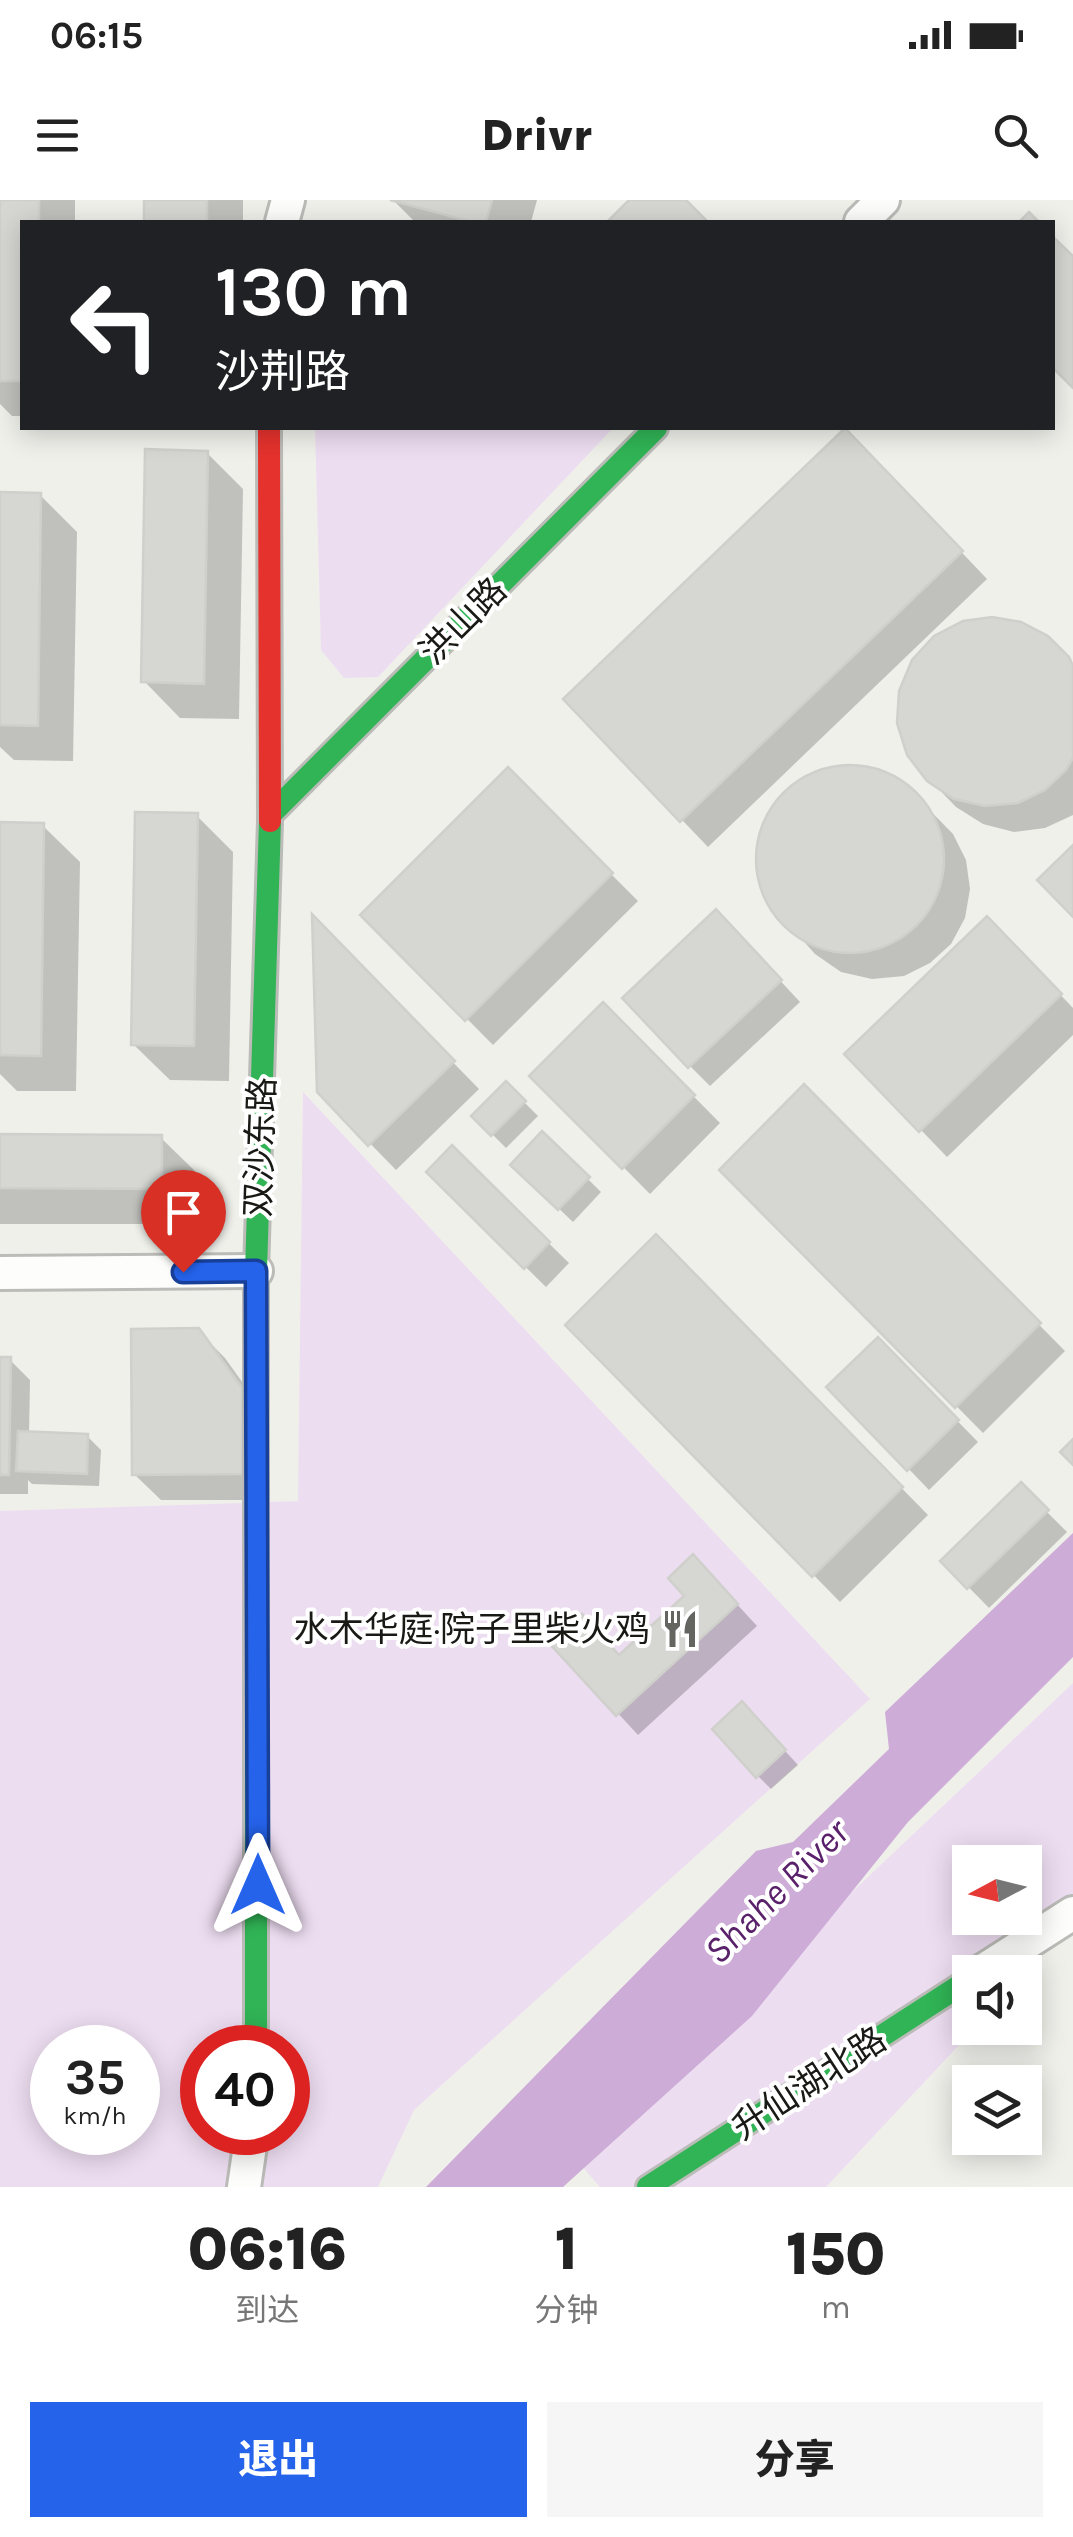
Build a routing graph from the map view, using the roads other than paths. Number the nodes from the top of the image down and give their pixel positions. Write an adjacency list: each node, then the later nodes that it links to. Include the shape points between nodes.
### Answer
1 (883, 200): 2 (street)
2 (863, 220)
3 (269, 430): 5 (street, 双沙东路)
4 (654, 430): 5 (street, 洪山路)
5 (270, 815): 6 (street, 双沙东路)
6 (256, 1271): 7 (street); 11 (street, 双沙东路)
7 (0, 1273)
8 (1073, 1913): 9 (street)
9 (1008, 1955)
10 (952, 1992): 14 (street, 升仙湖北路)
11 (256, 2025)
12 (249, 2155): 13 (street)
13 (244, 2187)
14 (648, 2187)

